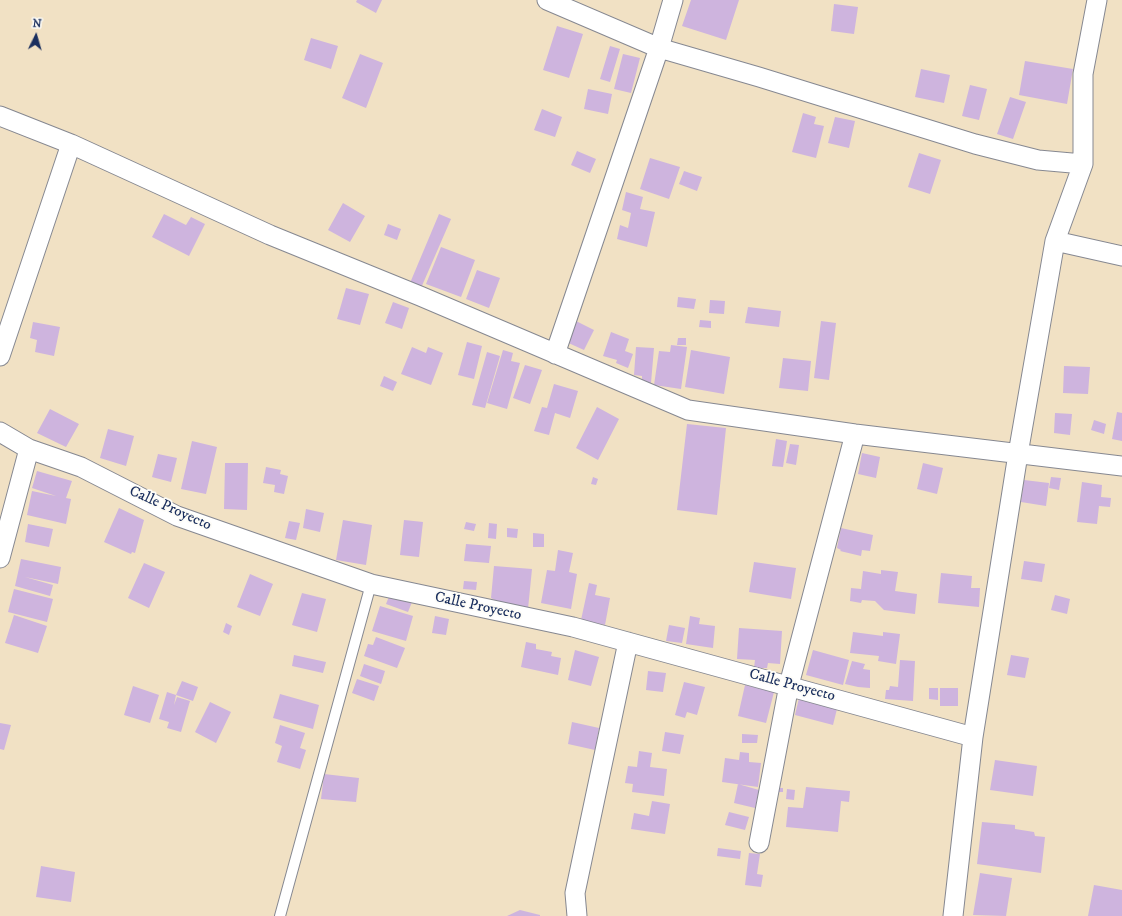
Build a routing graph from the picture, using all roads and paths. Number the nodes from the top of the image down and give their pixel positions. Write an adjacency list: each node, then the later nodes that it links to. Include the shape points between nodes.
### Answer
1 (547, 0): 4 (street)
2 (673, 0): 4 (street)
3 (1098, 0): 7 (street, via 1083,74)
4 (659, 48): 7 (street, via 975,144 1038,160); 10 (street)
5 (0, 116): 6 (street)
6 (71, 144): 10 (street, via 270,235); 11 (street)
7 (1083, 164): 8 (street)
8 (1055, 241): 9 (street); 15 (street)
9 (1122, 256)
10 (555, 354): 13 (street, via 688,410)
11 (0, 356)
12 (0, 432): 14 (street, Calle Proyecto)
13 (855, 434): 15 (street); 20 (street)
14 (29, 450): 17 (street); 18 (street, Calle Proyecto, via 81,467 177,516)
15 (1018, 454): 16 (street); 21 (street)
16 (1122, 466)
17 (0, 558)
18 (371, 584): 19 (street, Calle Proyecto, via 573,627); 23 (lane)
19 (628, 642): 20 (street, Calle Proyecto); 24 (street, via 575,893)
20 (789, 685): 21 (street, Calle Proyecto); 22 (street)
21 (974, 737): 25 (street)
22 (758, 843)
23 (280, 916)
24 (577, 916)
25 (953, 916)

